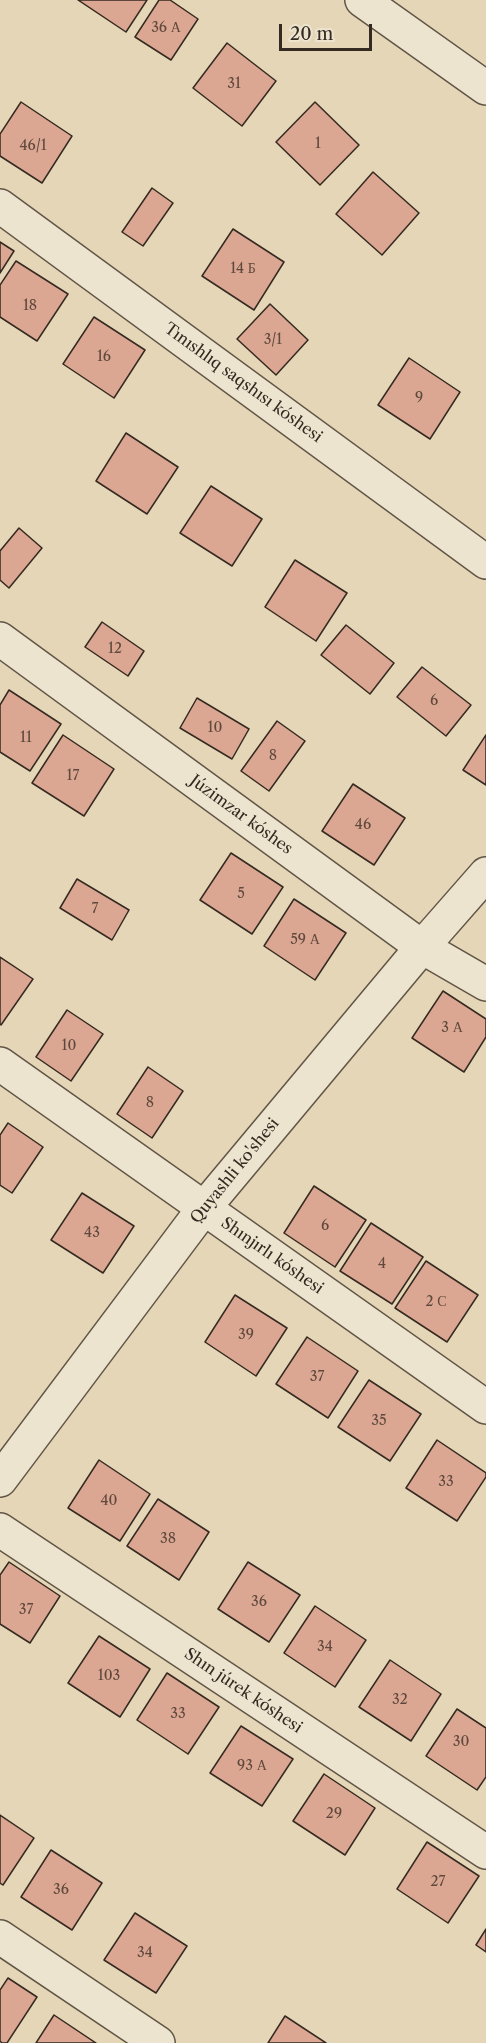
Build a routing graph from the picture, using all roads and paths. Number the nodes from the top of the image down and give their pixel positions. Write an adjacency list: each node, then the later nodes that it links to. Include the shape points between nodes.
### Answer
1 (362, 0): 2 (street)
2 (486, 88)
3 (0, 206): 4 (street, Tınıshlıq saqshısı kóshesi)
4 (486, 562)
5 (0, 639): 7 (street, Júzimzar kóshes)
6 (486, 874): 7 (street, Quyashli ko'shesi)
7 (422, 947): 8 (street, Júzimzar kóshes); 10 (street, Quyashli ko'shesi)
8 (486, 984)
9 (0, 1064): 10 (street, Shınjırlı kóshesi)
10 (204, 1208): 11 (street, Shınjırlı kóshesi); 12 (street, Quyashli ko'shesi)
11 (486, 1407)
12 (0, 1480)
13 (0, 1530): 14 (street, Shın júrek kóshesi)
14 (486, 1852)
15 (0, 1937): 16 (street)
16 (158, 2043)

